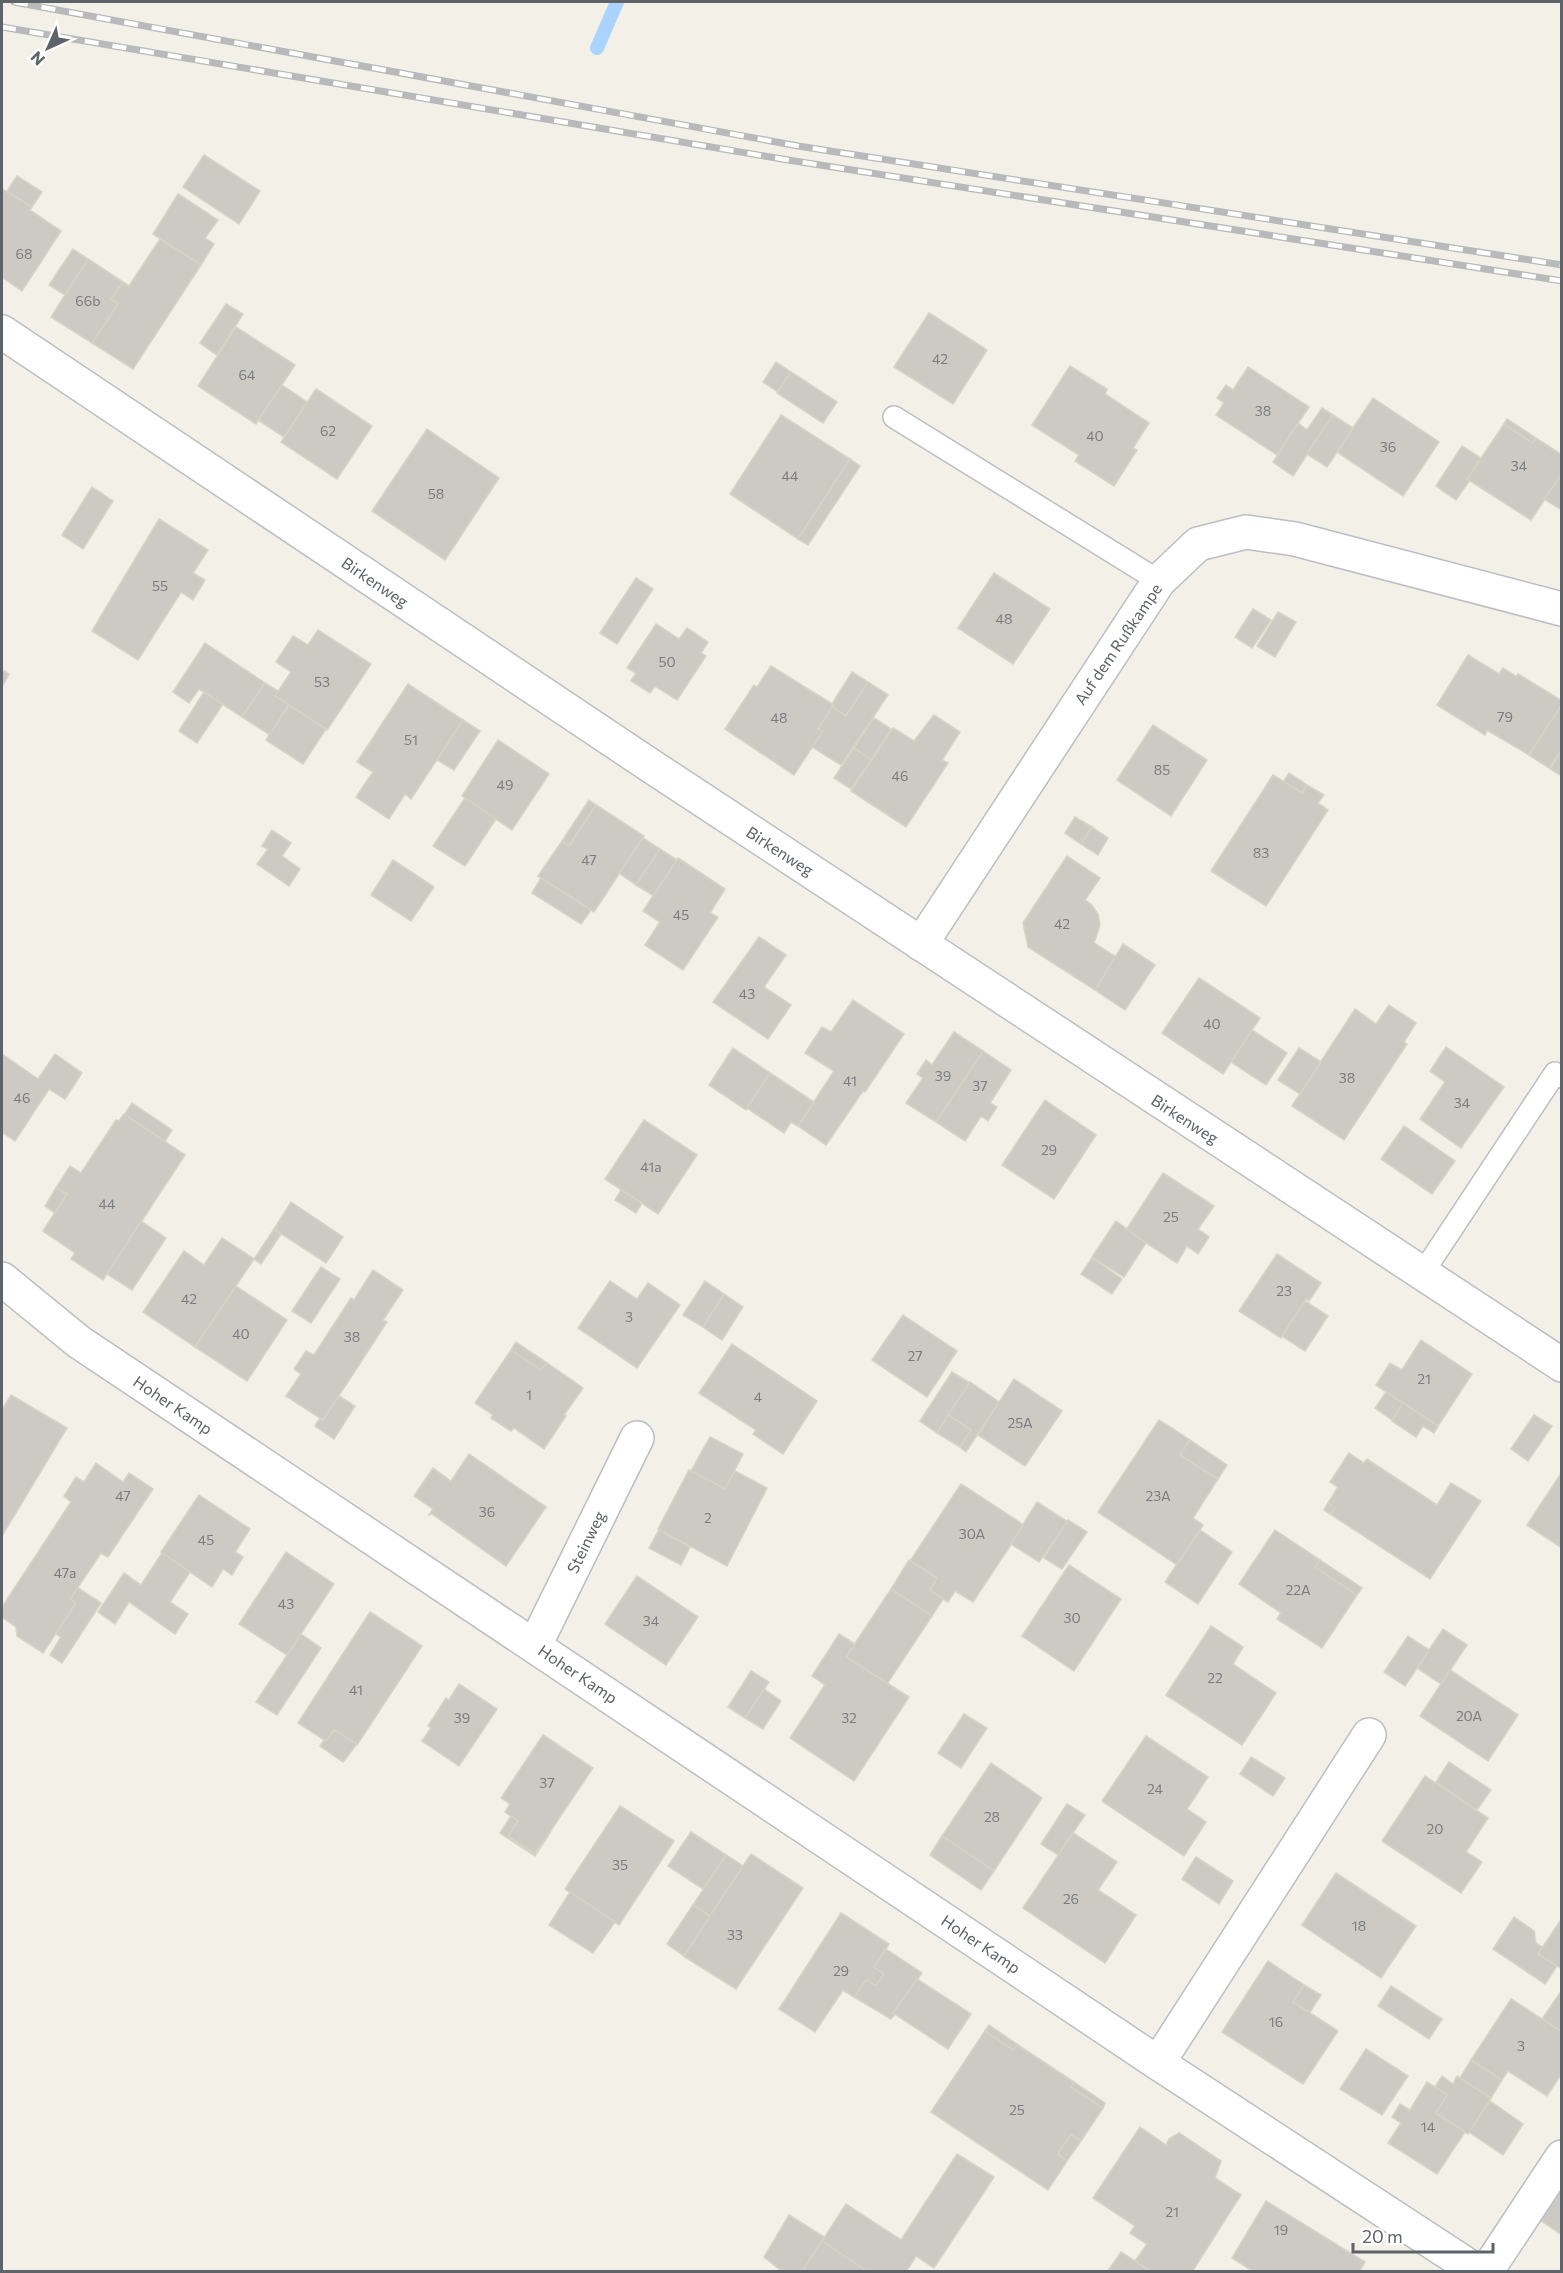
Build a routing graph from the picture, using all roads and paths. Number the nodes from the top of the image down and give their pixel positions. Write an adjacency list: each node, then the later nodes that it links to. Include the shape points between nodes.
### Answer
1 (2, 332): 5 (street, Birkenweg)
2 (894, 417): 3 (lane)
3 (1159, 581): 4 (street, Auf dem Rußkampe, via 1198,544 1246,532 1295,539); 5 (street, Auf dem Rußkampe)
4 (1562, 609)
5 (921, 944): 7 (street, Birkenweg)
6 (1562, 1077): 7 (lane, via 1555,1073)
7 (1422, 1274): 9 (street, Birkenweg)
8 (2, 1279): 11 (street, Hoher Kamp, via 79,1342)
9 (1562, 1365)
10 (638, 1438): 11 (street, Steinweg)
11 (535, 1645): 13 (street, Hoher Kamp)
12 (1369, 1735): 13 (street)
13 (1158, 2062): 15 (street, Hoher Kamp)
14 (1562, 2157): 16 (street)
15 (1478, 2271)
16 (1486, 2271)

